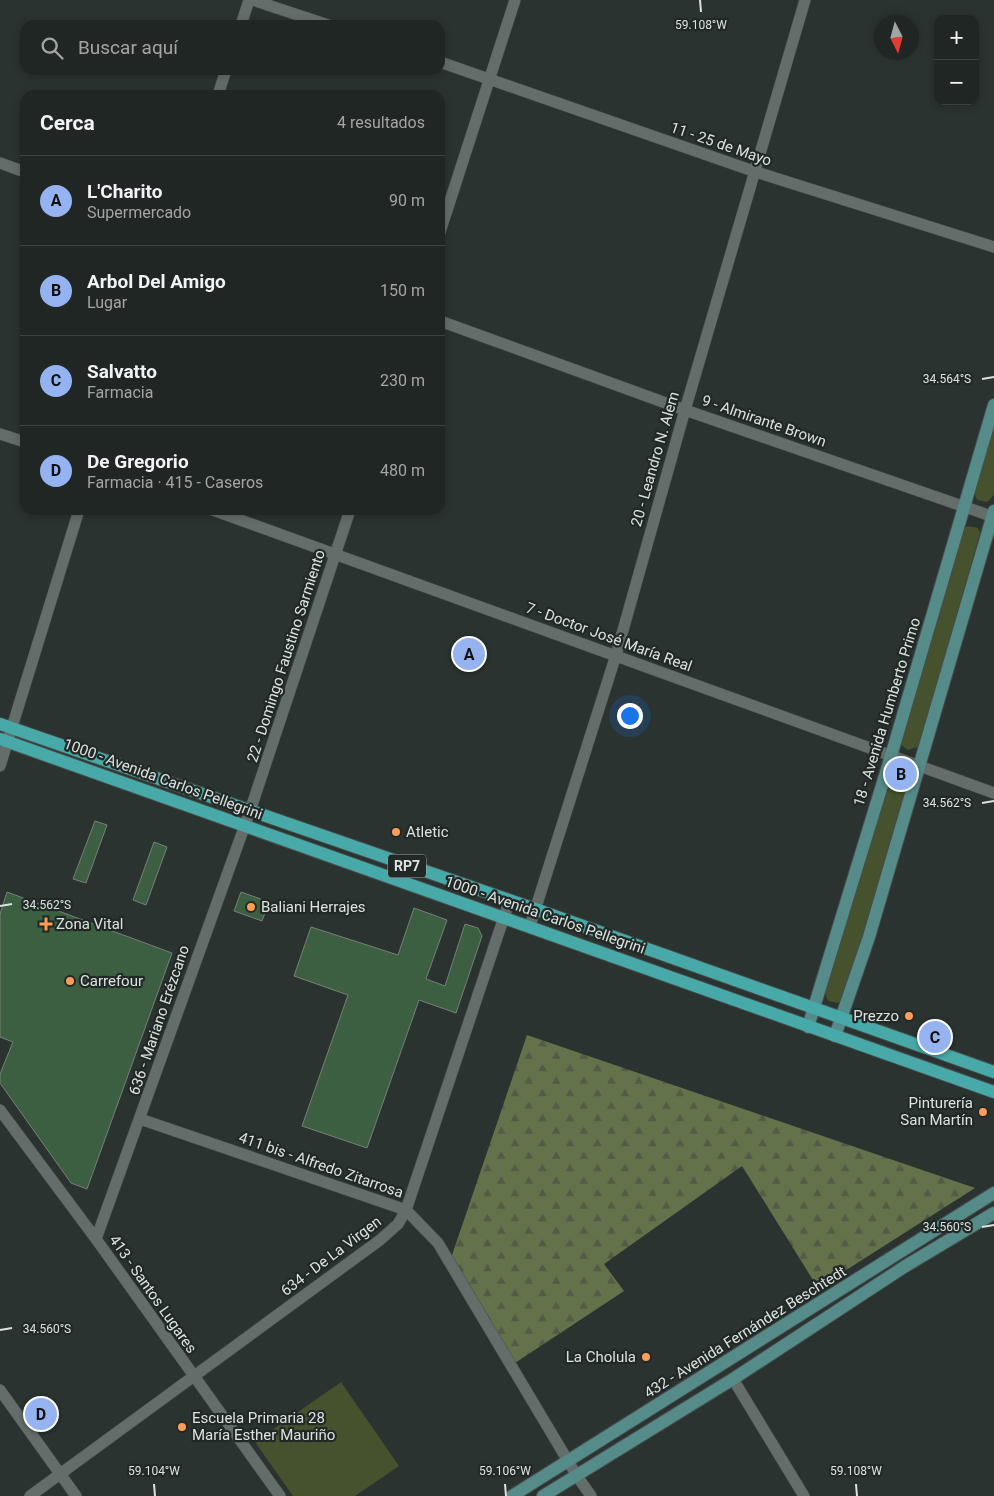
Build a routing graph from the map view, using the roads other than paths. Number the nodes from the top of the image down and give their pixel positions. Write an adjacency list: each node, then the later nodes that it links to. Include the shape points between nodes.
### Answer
1 (251, 0): 4 (street); 5 (street)
2 (516, 0): 8 (street)
3 (805, 0): 12 (street, 20 - Leandro N. Alem)
4 (243, 20)
5 (313, 20)
6 (445, 64): 8 (street, 11 - 25 de Mayo)
7 (224, 75): 9 (street)
8 (490, 79): 12 (street, 11 - 25 de Mayo); 13 (street)
9 (220, 90)
10 (0, 163): 11 (street)
11 (20, 170)
12 (756, 172): 14 (street, 11 - 25 de Mayo); 17 (street, 20 - Leandro N. Alem)
13 (445, 217)
14 (994, 247)
15 (445, 323): 17 (street, 9 - Almirante Brown)
16 (994, 405): 20 (main road, 18 - Avenida Humberto Primo)
17 (685, 410): 20 (street, 9 - Almirante Brown); 26 (street, 20 - Leandro N. Alem)
18 (0, 434): 19 (street)
19 (20, 440)
20 (964, 507): 24 (street, 9 - Almirante Brown); 29 (main road, 18 - Avenida Humberto Primo)
21 (77, 515): 27 (street)
22 (227, 515): 25 (street, 7 - Doctor José María Real)
23 (348, 515): 25 (street, 22 - Domingo Faustino Sarmiento)
24 (994, 515): 30 (main road)
25 (336, 555): 26 (street, 7 - Doctor José María Real); 33 (street, 22 - Domingo Faustino Sarmiento)
26 (616, 655): 29 (street, 7 - Doctor José María Real); 36 (street, 20 - Leandro N. Alem)
27 (6, 726): 28 (street); 33 (main road, 1000 - Avenida Carlos Pellegrini / RP7)
28 (4, 740): 31 (street); 34 (main road, 1000 - Avenida Carlos Pellegrini / RP7)
29 (891, 756): 30 (street, 7 - Doctor José María Real); 39 (main road, 18 - Avenida Humberto Primo)
30 (918, 765): 32 (street, 7 - Doctor José María Real); 40 (main road, via 869,937)
31 (0, 766)
32 (994, 793)
33 (250, 811): 34 (street, 636 - Mariano Erézcano); 35 (main road, 1000 - Avenida Carlos Pellegrini / RP7)
34 (244, 825): 37 (main road, 1000 - Avenida Carlos Pellegrini / RP7); 46 (street, 636 - Mariano Erézcano)
35 (509, 902): 36 (main road, 1000 - Avenida Carlos Pellegrini / RP7); 37 (street, 634 - De La Virgen)
36 (535, 909): 38 (street, 20 - Leandro N. Alem); 39 (main road, 1000 - Avenida Carlos Pellegrini / RP7)
37 (504, 918): 38 (main road, 1000 - Avenida Carlos Pellegrini / RP7); 48 (street, 634 - De La Virgen)
38 (530, 926): 41 (main road, 1000 - Avenida Carlos Pellegrini / RP7)
39 (813, 1009): 40 (main road, 1000 - Avenida Carlos Pellegrini / RP7); 41 (main road, 18 - Avenida Humberto Primo)
40 (842, 1018): 42 (main road); 43 (main road, 1000 - Avenida Carlos Pellegrini / RP7)
41 (808, 1027): 42 (main road, 1000 - Avenida Carlos Pellegrini / RP7)
42 (836, 1036): 44 (main road, 1000 - Avenida Carlos Pellegrini / RP7)
43 (994, 1072)
44 (994, 1092)
45 (0, 1110): 50 (street, 413 - Santos Lugares)
46 (140, 1119): 48 (street, 411 bis - Alfredo Zitarrosa); 50 (street, 636 - Mariano Erézcano)
47 (994, 1192): 54 (main road, 432 - Avenida Fernández Beschtedt)
48 (406, 1210): 51 (street, 634 - De La Virgen, via 398,1224 380,1240); 54 (street, 411 bis - Alfredo Zitarrosa, via 438,1243)
49 (994, 1213): 52 (main road, 432 - Avenida Fernández Beschtedt, via 904,1267)
50 (96, 1239): 51 (street, 413 - Santos Lugares)
51 (193, 1376): 55 (street, 634 - De La Virgen); 59 (street, 413 - Santos Lugares)
52 (733, 1379): 56 (main road, 432 - Avenida Fernández Beschtedt); 63 (street)
53 (0, 1390): 55 (street)
54 (569, 1461): 56 (street, 411 bis - Alfredo Zitarrosa); 60 (main road, 432 - Avenida Fernández Beschtedt)
55 (61, 1474): 57 (street, 634 - De La Virgen); 58 (street)
56 (577, 1476): 61 (main road, 432 - Avenida Fernández Beschtedt); 62 (street, 411 bis - Alfredo Zitarrosa)
57 (30, 1496)
58 (76, 1496)
59 (280, 1496)
60 (512, 1496)
61 (544, 1496)
62 (591, 1496)
63 (804, 1496)

